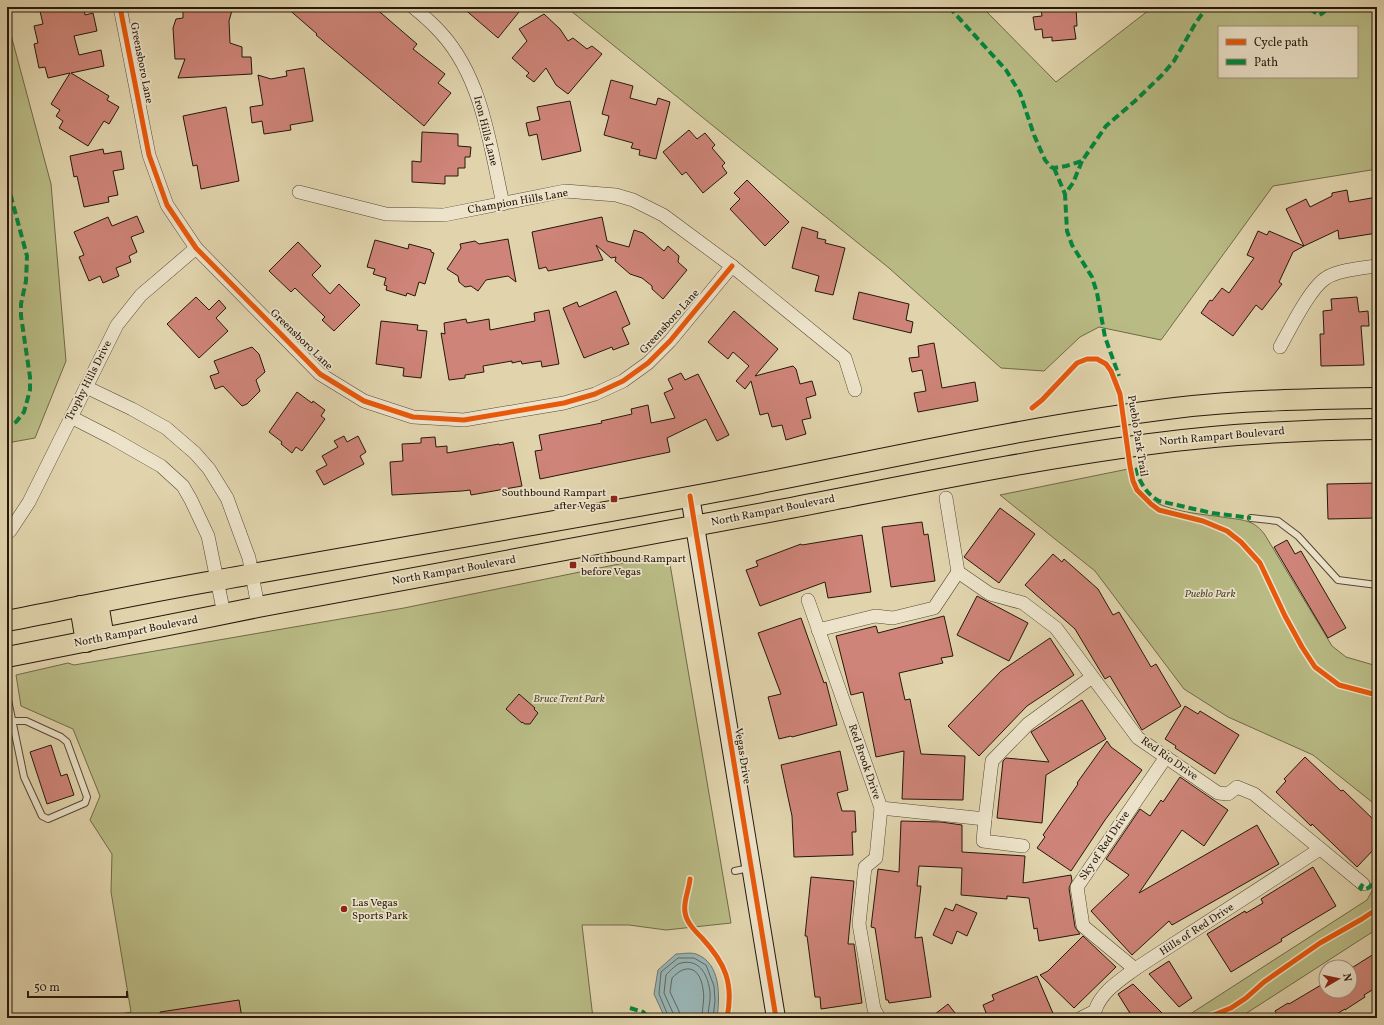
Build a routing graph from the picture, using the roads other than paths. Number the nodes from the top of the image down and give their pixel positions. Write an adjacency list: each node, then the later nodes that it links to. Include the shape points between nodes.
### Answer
1 (120, 7): 5 (street, Greensboro Lane, via 149,155 167,205)
2 (413, 7): 4 (street, Iron Hills Lane, via 442,34 460,58 473,85 483,114)
3 (299, 192): 4 (street, Champion Hills Lane, via 386,214 444,215)
4 (503, 204): 6 (street, Champion Hills Lane, via 565,191 616,195 633,200 663,215)
5 (196, 248): 6 (street, Greensboro Lane, via 320,374 364,401 413,417 464,420 564,403 595,394 623,381 648,363 670,341); 9 (street, Trophy Hills Drive, via 141,295 117,325)
6 (732, 266): 10 (street, Champion Hills Lane, via 845,358)
7 (1377, 266): 8 (street, via 1338,273 1326,278 1313,290)
8 (1280, 347)
9 (86, 387): 12 (street, Trophy Hills Drive); 20 (street, via 166,428 209,468 227,498 249,558)
10 (855, 390)
11 (1377, 398): 15 (main road, via 1251,402 1146,412 948,445)
12 (71, 417): 18 (street, Trophy Hills Drive, via 29,502); 21 (street, via 161,466 183,486 208,536)
13 (1377, 429): 14 (main road, North Rampart Boulevard, via 1326,429 1152,443 1028,462)
14 (944, 488): 17 (main road, North Rampart Boulevard); 19 (street)
15 (690, 496): 17 (main road, Vegas Drive); 20 (main road)
16 (1251, 518): 22 (lane, via 1278,521 1298,536 1338,580)
17 (694, 526): 25 (main road, North Rampart Boulevard); 41 (main road, Vegas Drive, via 743,869)
18 (7, 534)
19 (958, 572): 28 (street, via 934,608 893,618 875,616); 31 (street, Red Rio Drive, via 990,594 1023,604 1056,628)
20 (251, 574): 21 (main road); 25 (street)
21 (217, 580): 24 (main road); 26 (street)
22 (1377, 585)
23 (808, 600): 28 (street, Red Brook Drive)
24 (89, 605): 27 (main road); 29 (main road)
25 (258, 607): 26 (main road, North Rampart Boulevard)
26 (224, 614): 29 (main road, North Rampart Boulevard)
27 (7, 621)
28 (818, 630): 35 (street, Red Brook Drive)
29 (95, 640): 30 (main road, North Rampart Boulevard)
30 (7, 656)
31 (1092, 677): 34 (street, Red Rio Drive, via 1138,738); 36 (street, via 1028,724 992,761)
32 (7, 695): 33 (lane)
33 (12, 721): 33 (lane, via 24,777 42,816 48,819 85,803 87,797 67,742 26,721)
34 (1166, 757): 38 (street, Red Rio Drive, via 1218,793 1228,794 1237,787 1254,794); 40 (street, Sky of Red Drive, via 1078,887 1083,926)
35 (881, 808): 36 (street); 42 (street, Red Brook Drive, via 876,858 865,867 859,924 874,1009)
36 (985, 818): 37 (street, via 983,841)
37 (1024, 846)
38 (1320, 849): 39 (street, Red Rio Drive); 40 (street, Hills of Red Drive)
39 (1363, 884)
40 (1135, 970): 43 (street, Hills of Red Drive, via 1110,987 1095,1011)
41 (776, 1018)
42 (879, 1018)
43 (1081, 1018)

